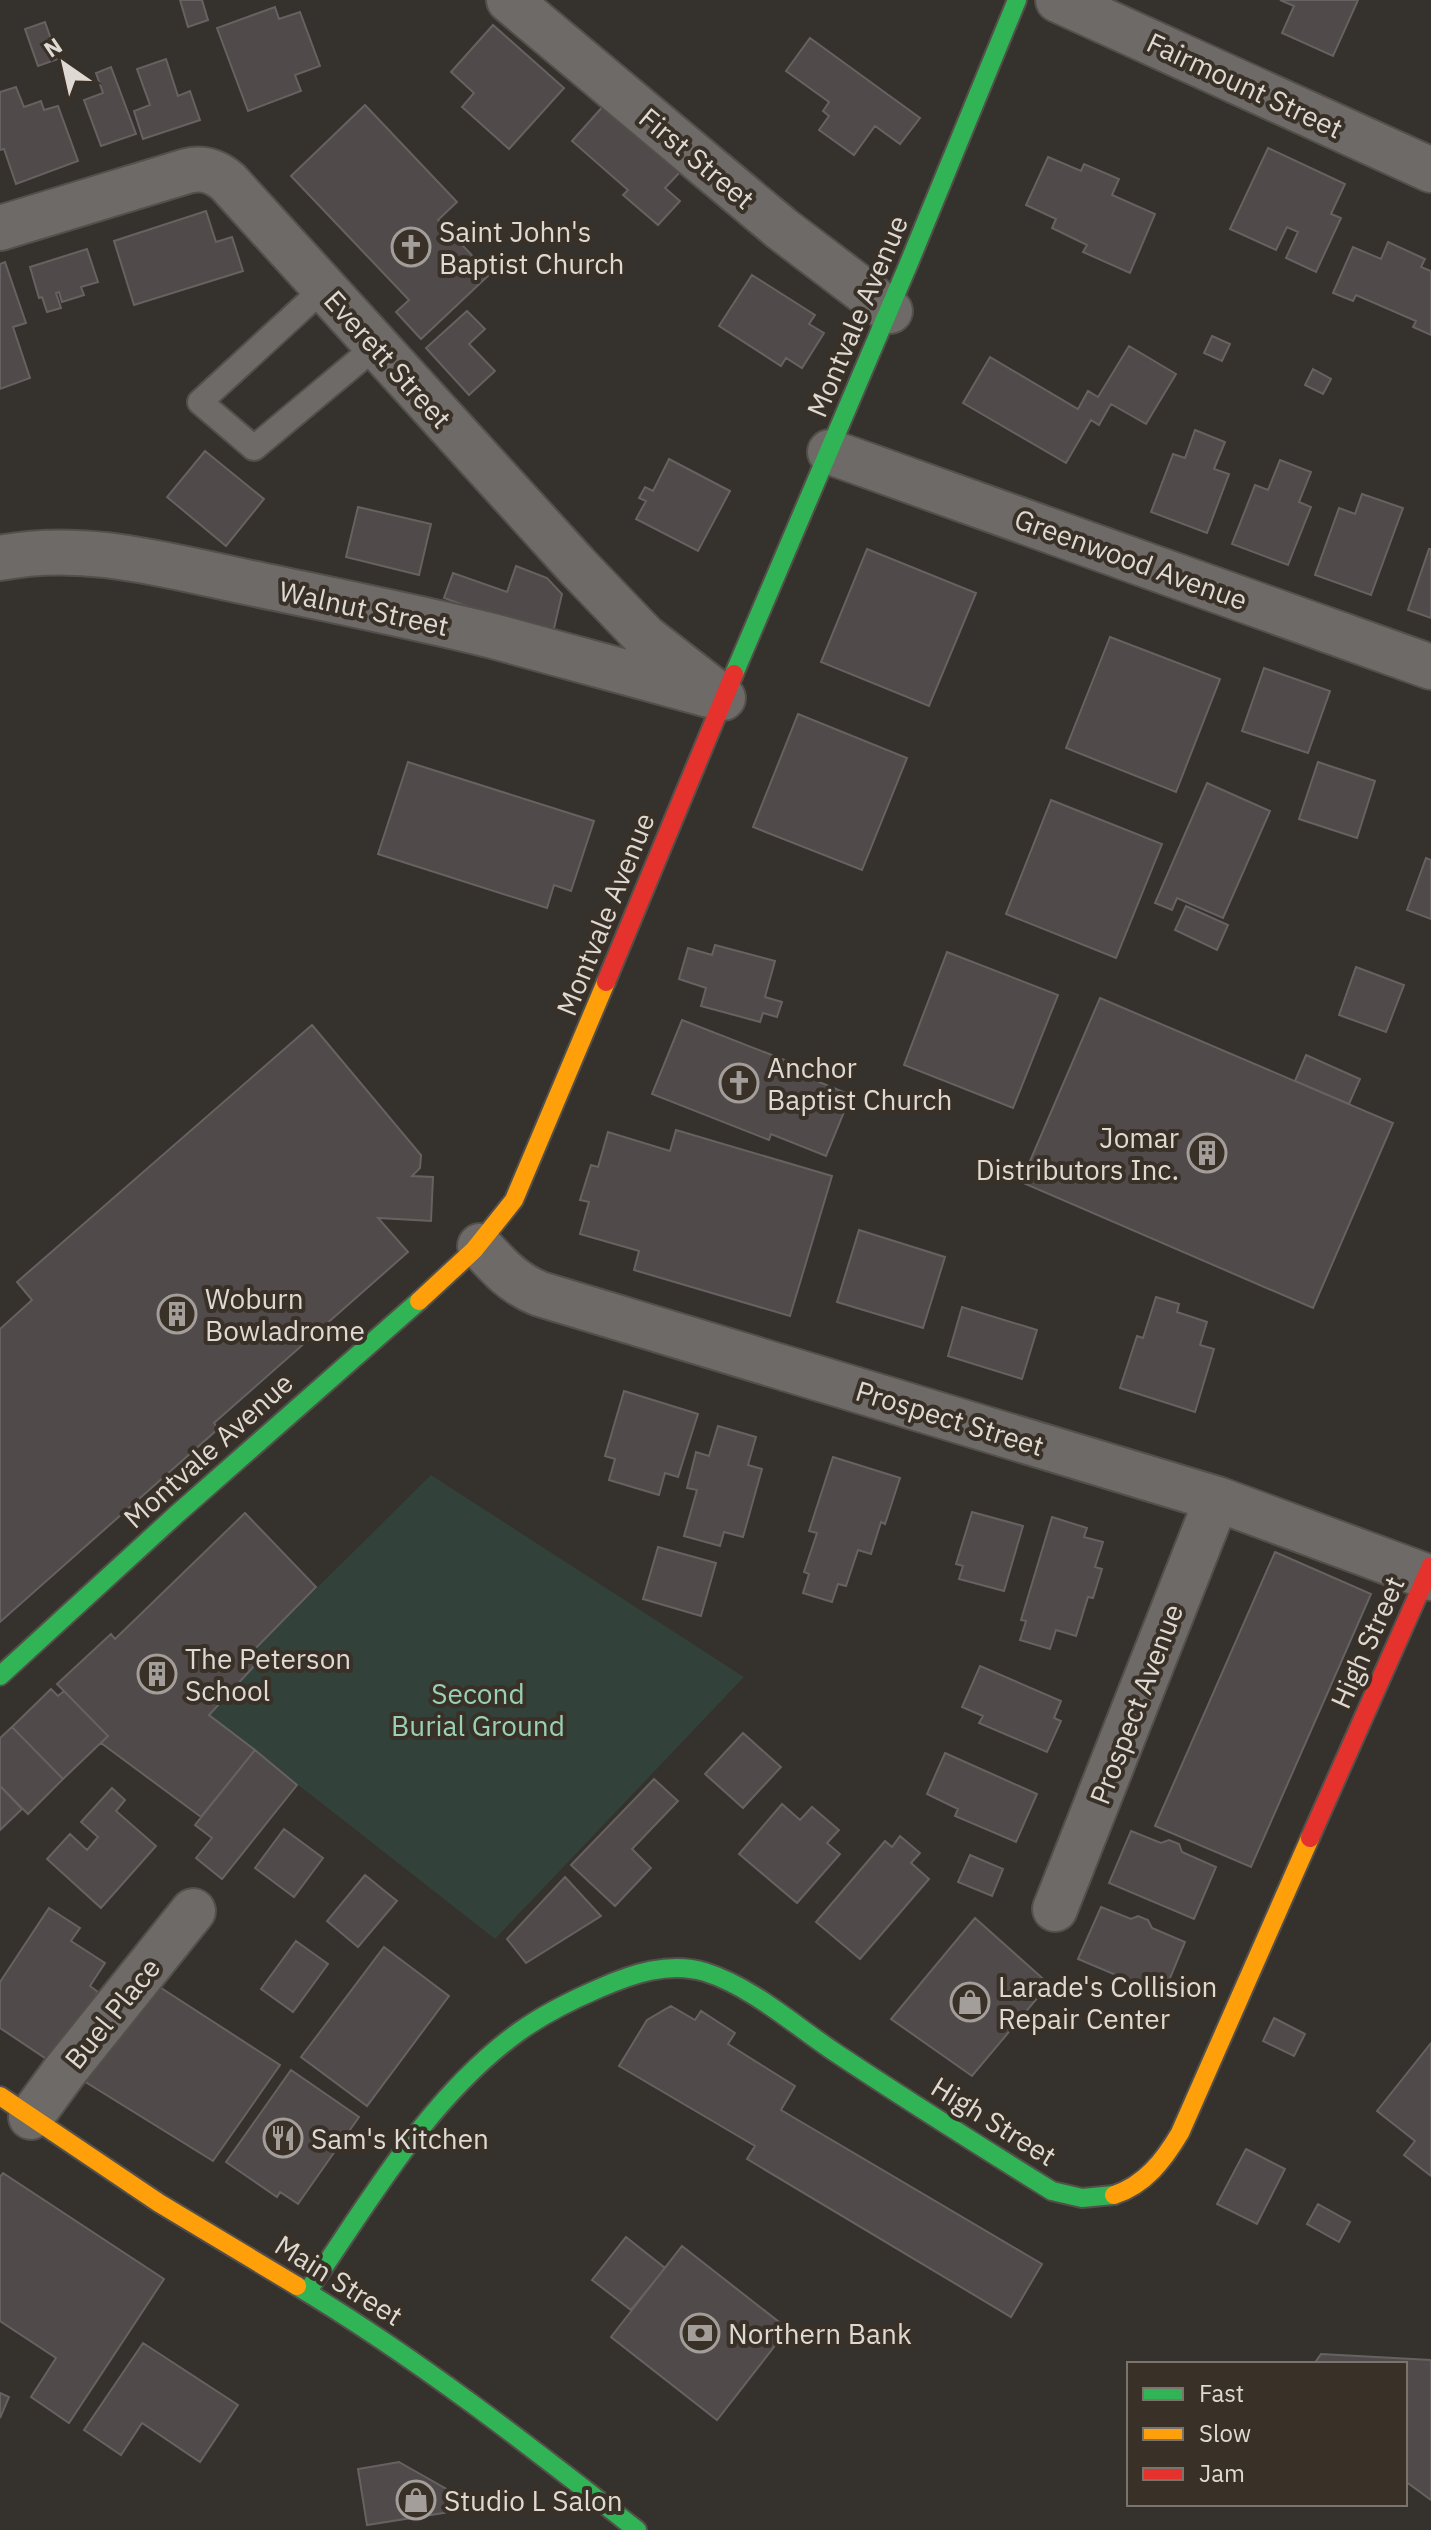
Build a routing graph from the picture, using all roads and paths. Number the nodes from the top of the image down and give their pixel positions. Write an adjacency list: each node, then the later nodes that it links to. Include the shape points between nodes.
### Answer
1 (509, 0): 7 (street, First Street, via 782,229)
2 (1017, 0): 7 (main road, Montvale Avenue)
3 (1058, 0): 4 (street, Fairmount Street)
4 (1431, 170)
5 (0, 228): 6 (street, Everett Street, via 187,171 206,170 228,182)
6 (324, 288): 8 (street, Everett Street); 8 (lane, via 200,402 254,448)
7 (890, 311): 9 (main road, Montvale Avenue)
8 (376, 346): 12 (street, Everett Street, via 640,632)
9 (830, 452): 11 (street, Greenwood Avenue); 12 (main road, Montvale Avenue)
10 (0, 558): 12 (street, Walnut Street, via 72,551 117,555 493,636)
11 (1431, 667)
12 (723, 698): 13 (main road, Montvale Avenue, via 554,1110 514,1200)
13 (480, 1246): 14 (street, Prospect Street, via 528,1290); 16 (main road, Montvale Avenue)
14 (1217, 1499): 15 (street, Prospect Street); 17 (street, Prospect Avenue)
15 (1430, 1574): 20 (main road, High Street, via 1192,2109 1161,2162 1132,2187 1085,2200 1052,2191 731,1984 694,1969 664,1968 579,1997 519,2032 476,2069 405,2153)
16 (0, 1676)
17 (1055, 1909)
18 (193, 1911): 19 (street, Buel Place, via 64,2072)
19 (16, 2106): 20 (main road, Main Street, via 159,2203)
20 (307, 2292): 21 (main road, Main Street, via 400,2351)
21 (637, 2530)

